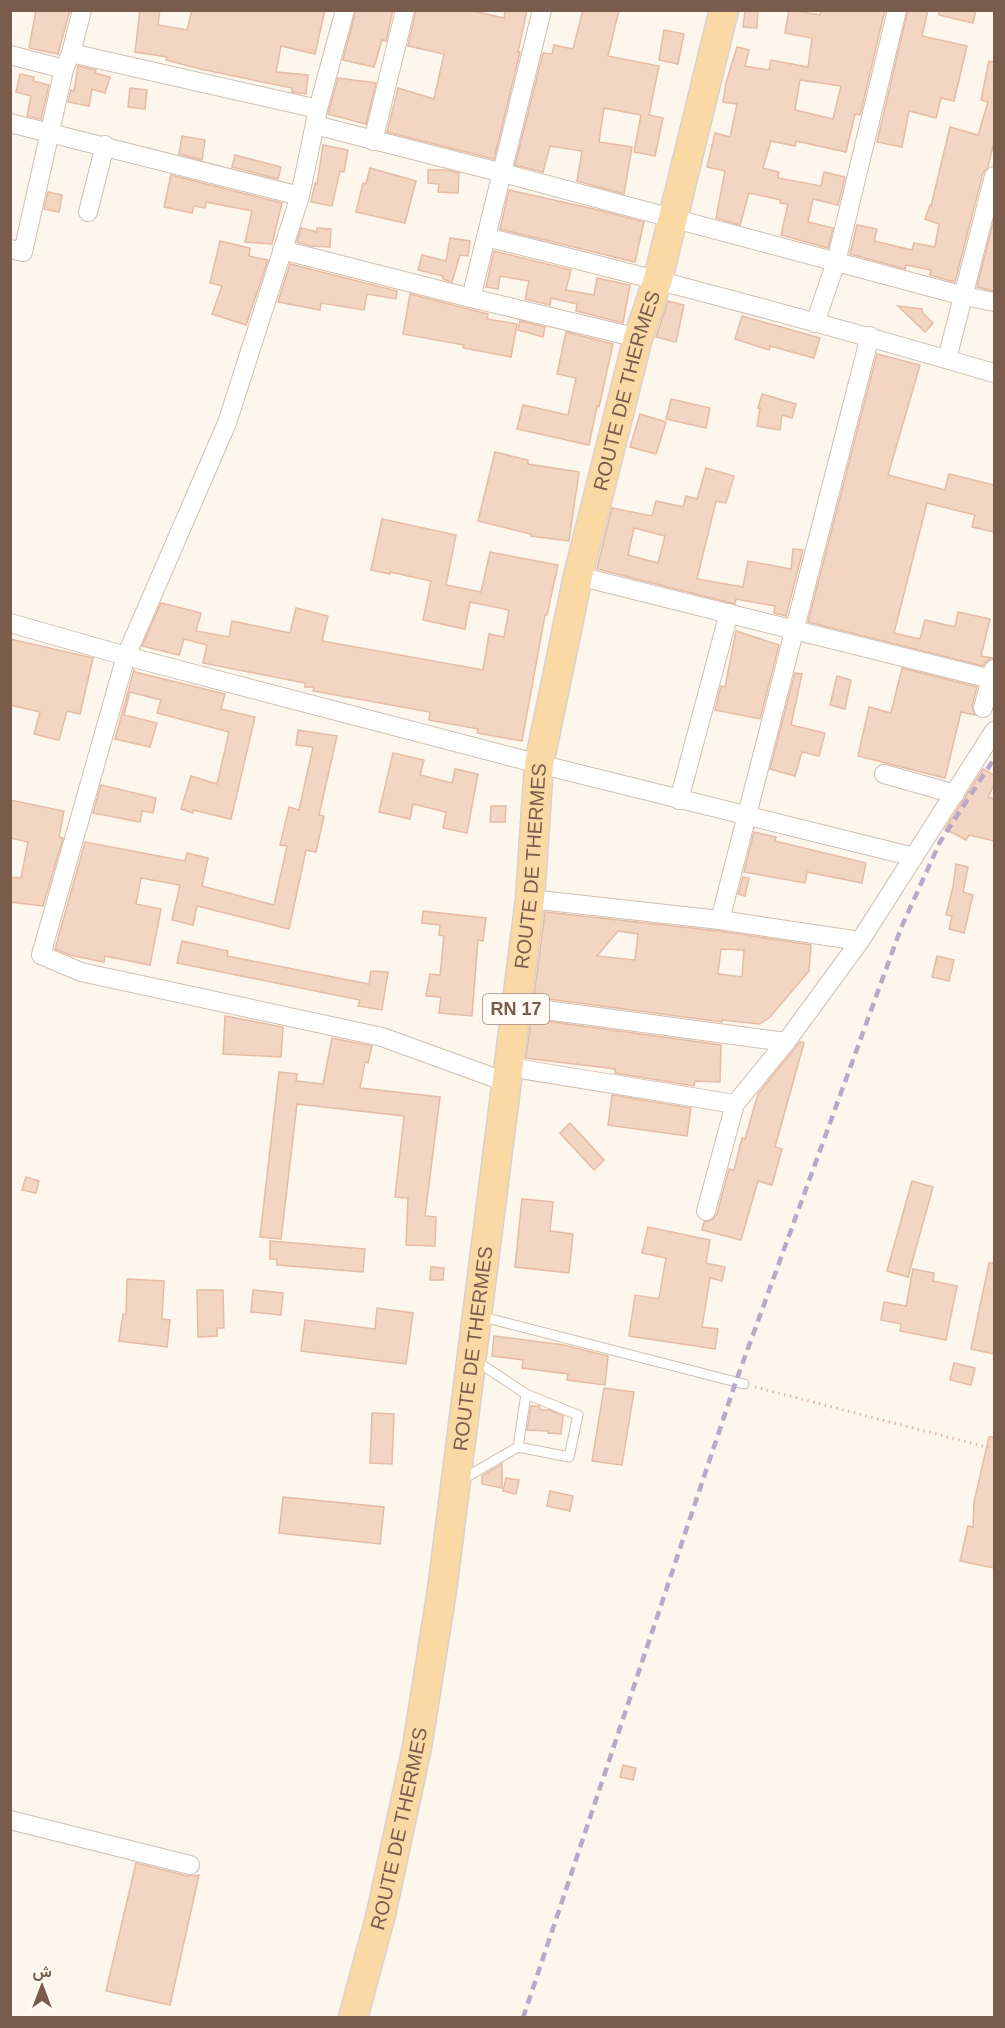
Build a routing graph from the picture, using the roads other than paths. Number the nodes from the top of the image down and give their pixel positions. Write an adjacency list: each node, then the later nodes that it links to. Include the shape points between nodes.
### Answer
1 (82, 10): 8 (street)
2 (345, 10): 9 (street)
3 (405, 10): 12 (street)
4 (542, 10): 14 (street)
5 (724, 10): 18 (main road, ROUTE DE THERMES / RN 17)
6 (897, 10): 22 (street)
7 (10, 55): 8 (street)
8 (68, 61): 9 (street); 11 (street)
9 (316, 117): 12 (street); 16 (street)
10 (10, 123): 11 (street)
11 (50, 132): 13 (street); 20 (street, via 23,252)
12 (373, 141): 14 (street)
13 (105, 145): 16 (street); 17 (street)
14 (503, 173): 18 (street); 19 (street)
15 (994, 176): 24 (street)
16 (300, 196): 21 (street)
17 (88, 212)
18 (672, 219): 22 (street); 23 (main road, ROUTE DE THERMES / RN 17)
19 (486, 237): 23 (street); 25 (street)
20 (10, 249)
21 (282, 250): 25 (street); 36 (street, via 227,423)
22 (836, 262): 24 (street); 27 (street)
23 (658, 279): 27 (street); 29 (main road, ROUTE DE THERMES / RN 17)
24 (964, 296): 26 (street); 30 (street)
25 (471, 298): 29 (street)
26 (994, 302)
27 (815, 323): 28 (street)
28 (870, 336): 30 (street); 35 (street)
29 (638, 338): 32 (main road, ROUTE DE THERMES / RN 17)
30 (947, 359): 31 (street)
31 (994, 373)
32 (578, 576): 33 (street); 40 (main road, ROUTE DE THERMES / RN 17)
33 (729, 613): 35 (street); 43 (street)
34 (10, 623): 36 (street)
35 (795, 630): 37 (street); 44 (street)
36 (126, 656): 40 (street); 51 (street, via 41,955 81,972 382,1037)
37 (993, 674): 38 (street)
38 (983, 708)
39 (994, 731): 42 (street)
40 (539, 764): 43 (street); 46 (main road, ROUTE DE THERMES / RN 17)
41 (884, 774): 42 (street)
42 (955, 794): 45 (street)
43 (679, 800): 44 (street)
44 (747, 814): 45 (street); 47 (street)
45 (914, 857): 48 (street)
46 (530, 899): 47 (street); 49 (main road, ROUTE DE THERMES / RN 17)
47 (720, 920): 48 (street)
48 (860, 941): 50 (street)
49 (516, 1006): 50 (street); 51 (main road, ROUTE DE THERMES / RN 17)
50 (786, 1042): 52 (street)
51 (507, 1075): 52 (street); 54 (main road, ROUTE DE THERMES / RN 17)
52 (735, 1104): 53 (street)
53 (706, 1211)
54 (477, 1315): 55 (main road, ROUTE DE THERMES / RN 17); 56 (lane)
55 (471, 1358): 57 (lane); 59 (main road, ROUTE DE THERMES / RN 17)
56 (744, 1384)
57 (526, 1394): 58 (lane); 58 (lane, via 578,1415 569,1457)
58 (518, 1448): 59 (lane)
59 (455, 1483): 62 (main road, ROUTE DE THERMES / RN 17, via 417,1747 381,1914)
60 (10, 1820): 61 (street)
61 (190, 1865)
62 (353, 2018)

